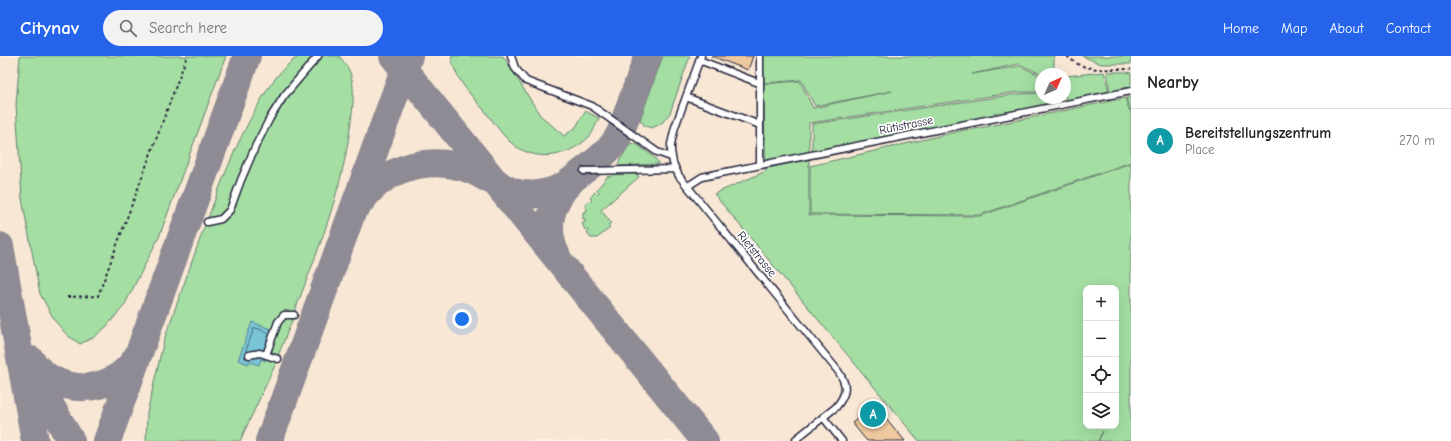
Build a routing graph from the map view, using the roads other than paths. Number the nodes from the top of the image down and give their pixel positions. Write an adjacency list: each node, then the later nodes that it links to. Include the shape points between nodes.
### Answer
1 (318, 56): 14 (lane, via 284,96 270,118 230,210 221,219)
2 (511, 56): 9 (lane, via 515,68 526,81 592,106 657,152)
3 (760, 56): 5 (lane)
4 (700, 58): 5 (lane); 7 (lane, Rietstrasse)
5 (759, 83): 8 (lane)
6 (1131, 91): 10 (lane, Rütistrasse)
7 (686, 98): 8 (lane); 9 (lane, Rietstrasse, via 673,135 670,151)
8 (760, 125): 10 (lane)
9 (672, 158): 11 (lane, Rietstrasse)
10 (760, 165): 13 (lane, Rütistrasse, via 702,177)
11 (675, 169): 12 (lane); 13 (lane, Rietstrasse)
12 (584, 170)
13 (688, 186): 19 (lane, Rietstrasse, via 842,377 844,395 836,407)
14 (207, 222)
15 (294, 315): 17 (lane, via 284,315 278,322)
16 (249, 355): 17 (lane)
17 (266, 355): 18 (lane)
18 (278, 359)
19 (823, 417): 20 (lane, Rietstrasse); 21 (lane)
20 (795, 440)
21 (842, 441)

